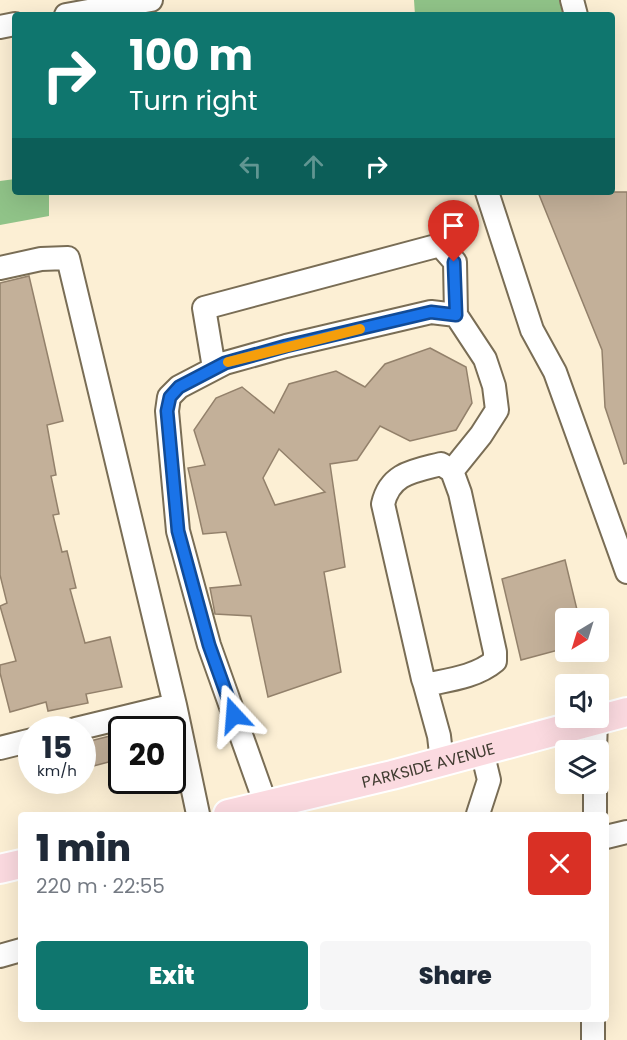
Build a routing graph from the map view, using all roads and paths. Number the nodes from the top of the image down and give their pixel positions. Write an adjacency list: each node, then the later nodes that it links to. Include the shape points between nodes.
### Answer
1 (151, 0): 2 (street)
2 (75, 9)
3 (488, 195): 8 (street, via 532,330 555,372)
4 (0, 268): 10 (street, via 68,258)
5 (456, 315): 6 (street, via 431,312 286,346); 6 (street, via 454,262 440,245 204,308); 7 (street, via 485,359 497,410)
6 (214, 368): 20 (street, via 179,387 170,397 167,411 178,531 209,645)
7 (452, 471): 9 (street, via 495,661 487,668 456,679); 9 (street, via 441,464 409,472 393,482 383,504)
8 (625, 563)
9 (425, 685): 18 (street)
10 (175, 705): 13 (street); 21 (street)
11 (627, 712): 12 (main road, PARKSIDE AVENUE)
12 (609, 717)
13 (96, 724)
14 (569, 728): 17 (main road, PARKSIDE AVENUE)
15 (18, 744): 16 (street)
16 (0, 748)
17 (482, 751): 18 (main road, PARKSIDE AVENUE); 23 (street, via 489,780)
18 (442, 762): 20 (main road, PARKSIDE AVENUE)
19 (595, 794): 24 (street)
20 (266, 805): 22 (main road, PARKSIDE AVENUE)
21 (198, 812)
22 (236, 812)
23 (479, 812)
24 (595, 812)
25 (627, 832): 26 (street)
26 (609, 836)
27 (18, 865): 28 (main road)
28 (0, 869)
29 (18, 951): 30 (street)
30 (0, 956)
31 (593, 1022): 32 (street)
32 (593, 1040)

